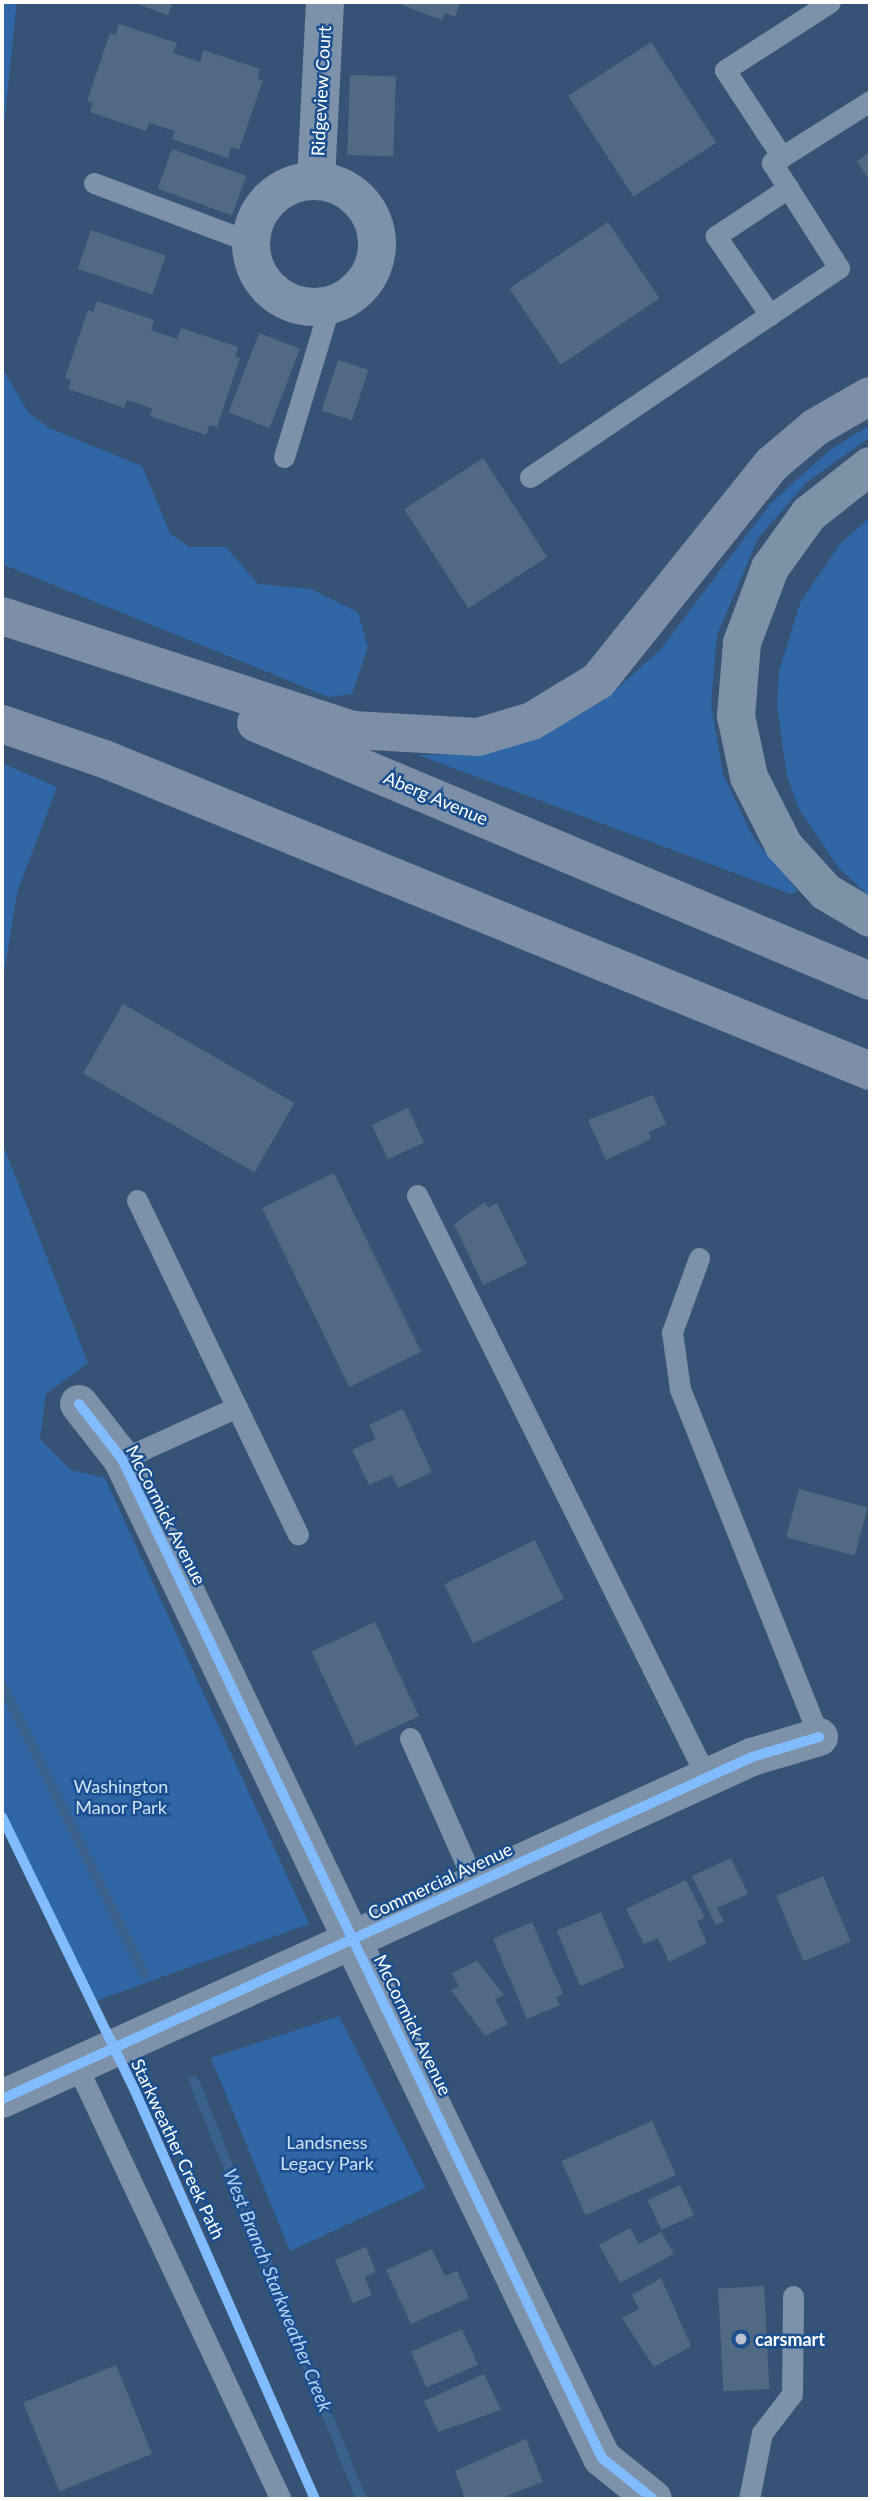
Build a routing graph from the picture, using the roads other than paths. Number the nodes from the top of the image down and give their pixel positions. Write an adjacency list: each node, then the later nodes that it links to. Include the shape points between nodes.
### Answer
1 (325, 2): 5 (street, Ridgeview Court)
2 (830, 2): 4 (lane, via 726,69)
3 (870, 101): 4 (lane)
4 (782, 157): 7 (lane, via 772,163)
5 (316, 180): 8 (street, via 275,194 260,210); 9 (street, via 354,194 376,227 378,247 363,284)
6 (93, 183): 8 (lane)
7 (788, 188): 10 (lane, via 839,268); 10 (lane, via 716,236)
8 (251, 243): 9 (street, via 258,274 271,290 290,303)
9 (330, 305): 12 (lane)
10 (770, 315): 14 (lane)
11 (870, 396): 15 (main road, via 816,427 772,464 597,681 532,721 478,737 353,730)
12 (284, 457)
13 (870, 466): 17 (highway, via 809,514 769,568 741,643 736,716 756,795 784,846 826,892)
14 (530, 477)
15 (2, 616): 18 (main road, Aberg Avenue)
16 (2, 724): 19 (main road, via 107,760)
17 (870, 918)
18 (870, 981)
19 (870, 1071)
20 (416, 1195): 29 (lane)
21 (137, 1200): 24 (lane)
22 (699, 1258): 27 (lane, via 673,1332 680,1389)
23 (79, 1404): 25 (street, McCormick Avenue)
24 (237, 1407): 25 (lane); 26 (lane)
25 (122, 1459): 31 (street, McCormick Avenue)
26 (298, 1534)
27 (819, 1737): 29 (street, Commercial Avenue)
28 (410, 1738): 30 (lane)
29 (707, 1778): 30 (street, Commercial Avenue)
30 (475, 1884): 31 (street, Commercial Avenue)
31 (352, 1940): 32 (street, Commercial Avenue); 36 (street, McCormick Avenue, via 602,2458)
32 (75, 2062): 33 (street, Commercial Avenue); 35 (lane)
33 (2, 2099)
34 (793, 2296): 37 (lane, via 792,2394 762,2433)
35 (282, 2499)
36 (653, 2499)
37 (749, 2499)

